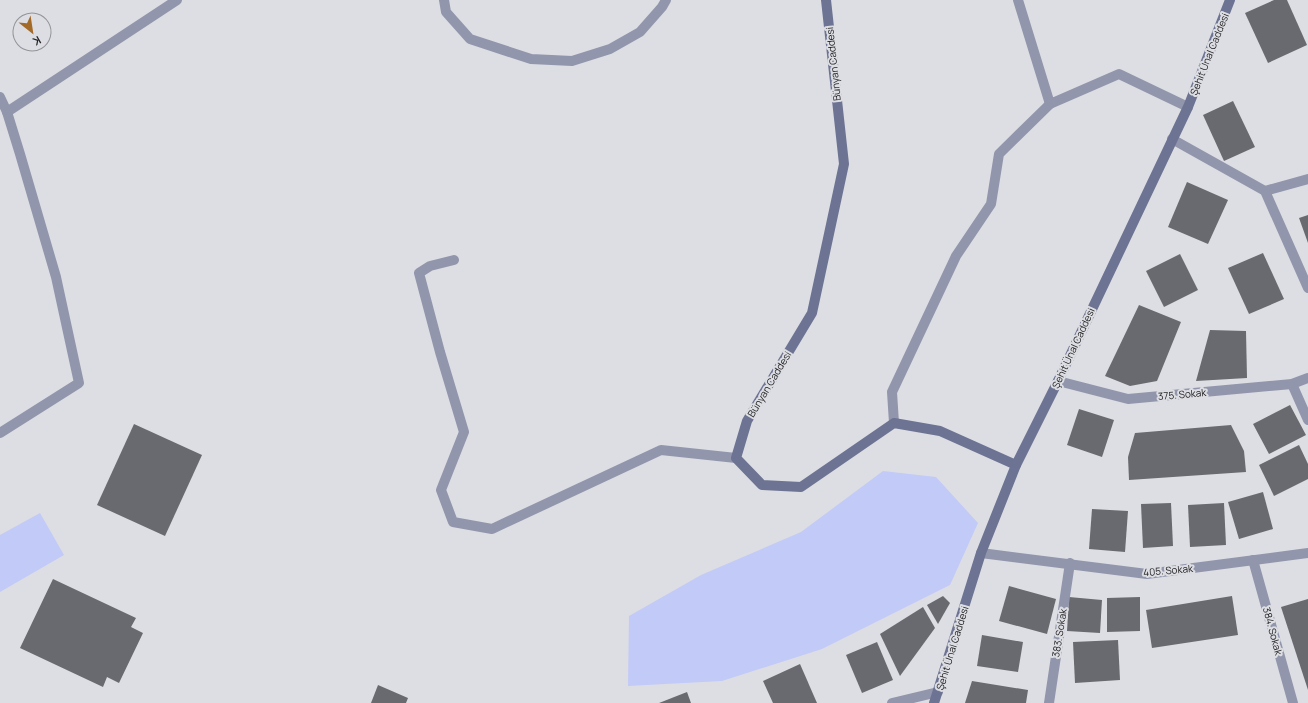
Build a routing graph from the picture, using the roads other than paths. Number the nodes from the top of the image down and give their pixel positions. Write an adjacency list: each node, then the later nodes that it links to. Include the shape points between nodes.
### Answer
1 (177, 0): 10 (street)
2 (444, 0): 3 (street, via 446,12 470,39 531,59 572,61 610,49 640,32)
3 (666, 0)
4 (826, 0): 22 (street, Bünyan Caddesi, via 844,164 812,313 747,421)
5 (1018, 0): 8 (street)
6 (1230, 0): 9 (street, Şehit Ünal Caddesi)
7 (0, 97): 10 (street)
8 (1050, 104): 9 (street, via 1119,74); 20 (street, via 999,154 991,204 956,256 892,392)
9 (1188, 107): 11 (street, Şehit Ünal Caddesi)
10 (7, 112): 21 (street, via 56,277 79,383)
11 (1172, 139): 13 (street); 17 (street, Şehit Ünal Caddesi)
12 (1308, 179): 13 (street)
13 (1265, 191): 15 (street)
14 (454, 260): 22 (street, via 430,266 419,273 464,432 441,490 453,522 492,529 660,450)
15 (1308, 288)
16 (1308, 378): 18 (street, 375. Sokak)
17 (1058, 381): 18 (street, 375. Sokak, via 1128,399); 23 (street, Şehit Ünal Caddesi)
18 (1292, 384): 19 (street)
19 (1308, 420)
20 (894, 423): 22 (street, via 800,487 762,485); 23 (street, via 940,431)
21 (0, 433)
22 (736, 458)
23 (1016, 465): 25 (street, Şehit Ünal Caddesi)
24 (1308, 552): 26 (street, 405. Sokak)
25 (981, 553): 27 (street, 405. Sokak); 28 (street, Şehit Ünal Caddesi)
26 (1253, 560): 27 (street, 405. Sokak, via 1147,574); 32 (street, 384. Sokak)
27 (1070, 563): 31 (street, 383. Sokak)
28 (938, 692): 29 (street); 30 (street, Şehit Ünal Caddesi)
29 (892, 703)
30 (934, 703)
31 (1049, 703)
32 (1293, 703)

